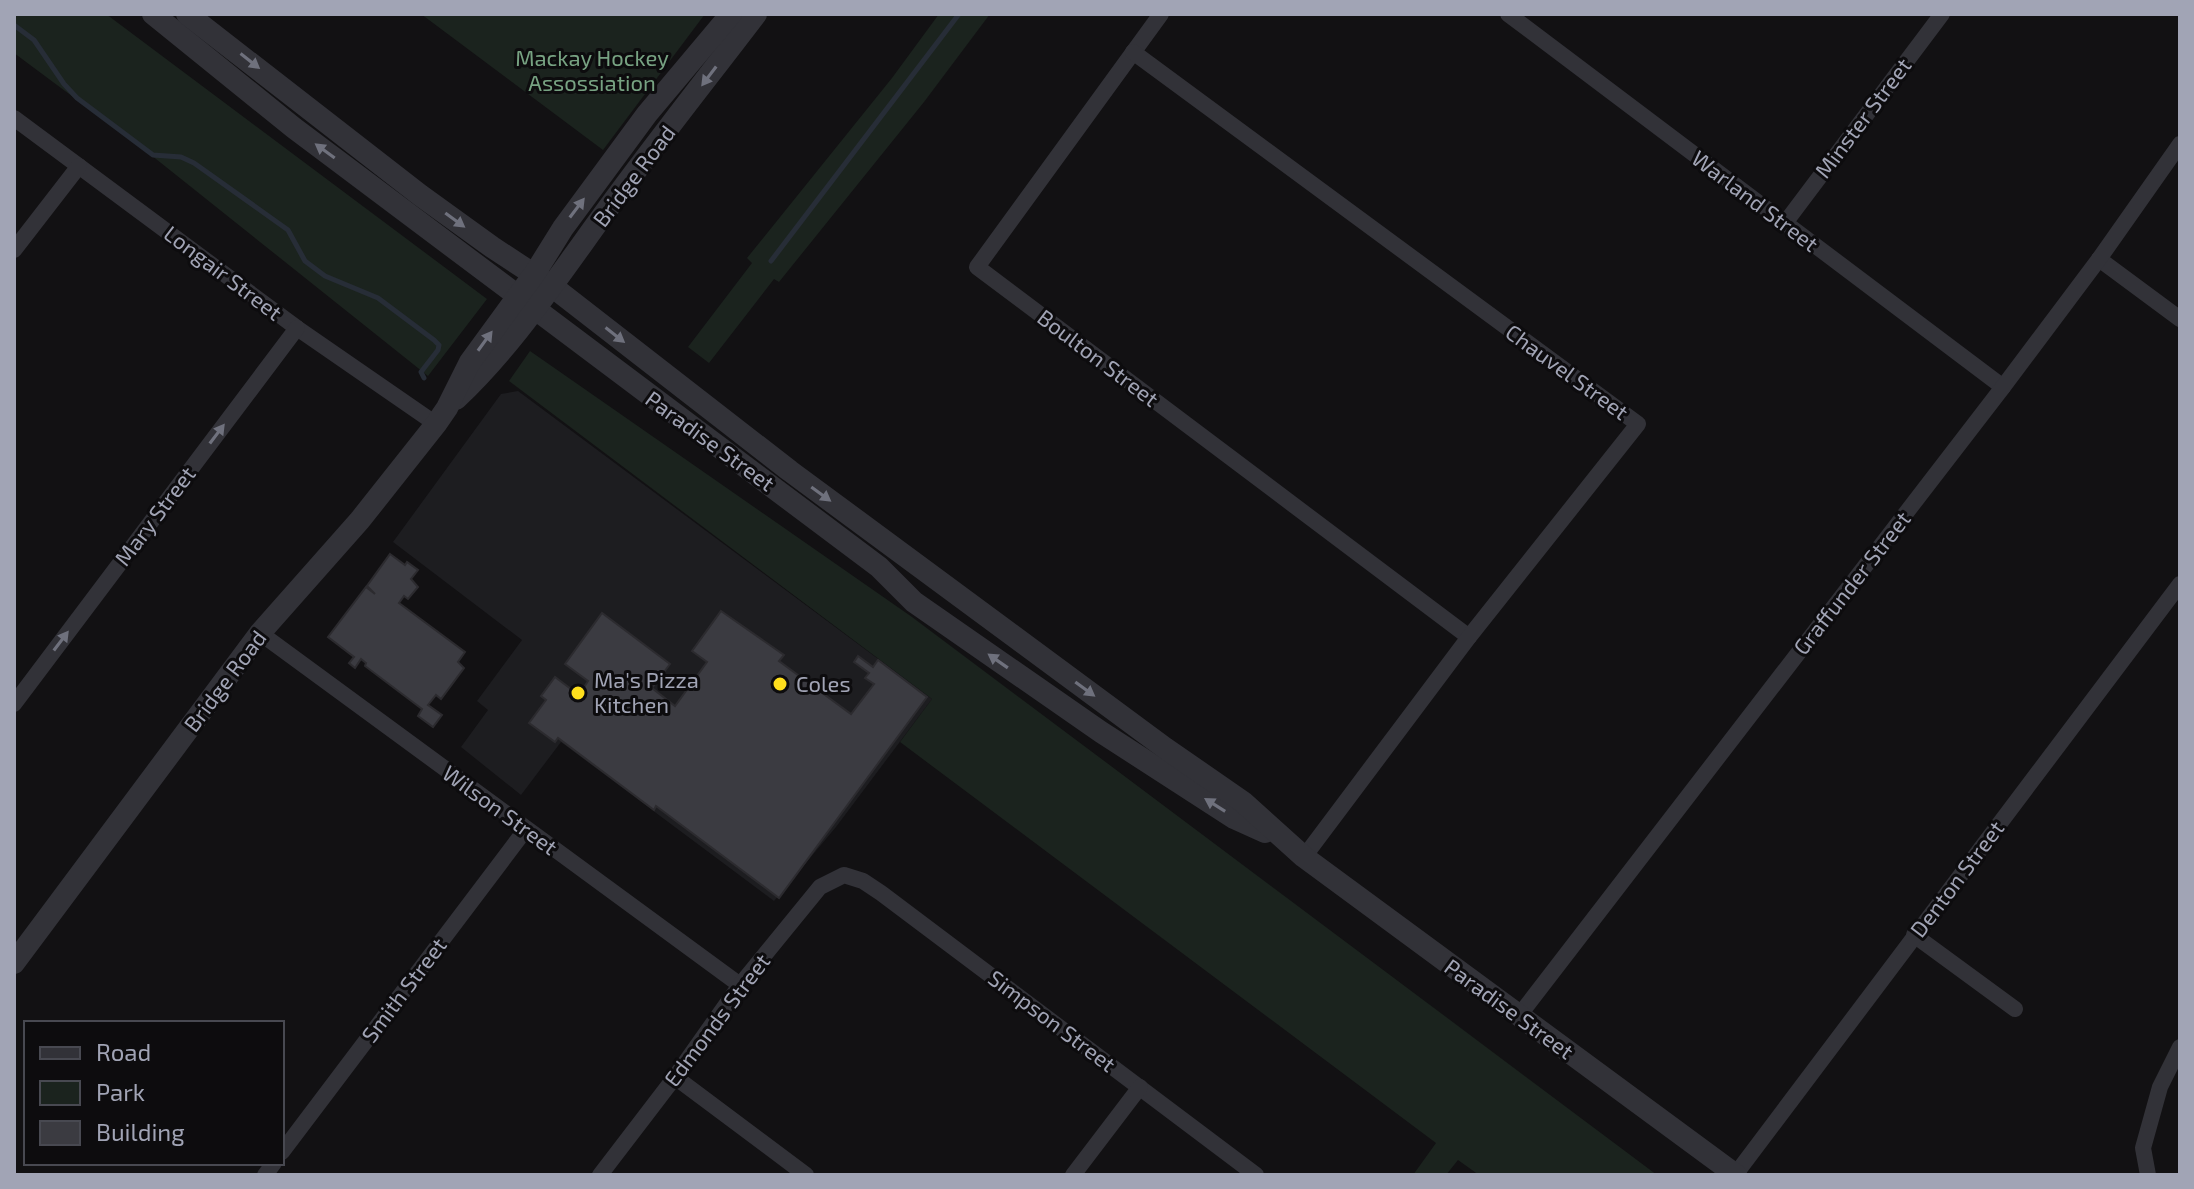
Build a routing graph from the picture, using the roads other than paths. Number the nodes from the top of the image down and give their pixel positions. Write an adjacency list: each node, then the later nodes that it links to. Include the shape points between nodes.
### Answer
1 (153, 14): 17 (street, Paradise Street, one-way to 1, via 294,128)
2 (187, 14): 15 (street, Paradise Street, one-way to 15, via 420,195)
3 (731, 14): 15 (street, Bridge Road, one-way to 3, via 647,114)
4 (756, 14): 16 (street, Bridge Road, one-way to 16)
5 (1161, 14): 8 (street, Boulton Street)
6 (1508, 14): 12 (street, Warland Street)
7 (1942, 14): 12 (street, Minster Street)
8 (1133, 52): 24 (street, Boulton Street, via 977,267); 24 (street, Chauvel Street, via 1638,424)
9 (14, 118): 11 (street, Longair Street)
10 (2180, 144): 14 (street, Graffunder Street)
11 (79, 166): 13 (street); 19 (street, Longair Street)
12 (1785, 223): 20 (street, Warland Street)
13 (14, 250)
14 (2099, 259): 18 (street); 20 (street, Graffunder Street)
15 (535, 273): 16 (street, Paradise Street); 17 (street, Bridge Road)
16 (553, 287): 17 (street, Bridge Road); 27 (street, Paradise Street, one-way to 27, via 790,471 1243,802)
17 (527, 302): 21 (street, Bridge Road, via 470,362); 27 (street, Paradise Street, one-way to 17, via 1198,795 914,602 879,567)
18 (2180, 319)
19 (297, 328): 21 (street, Longair Street); 25 (street, Mary Street, one-way to 19)
20 (2003, 387): 34 (street, Graffunder Street)
21 (441, 416): 23 (street, Bridge Road, via 360,520)
22 (2180, 584): 30 (street, Denton Street)
23 (260, 633): 26 (street, Wilson Street); 31 (street, Bridge Road)
24 (1469, 637): 28 (street, Chauvel Street)
25 (14, 704)
26 (526, 829): 32 (street, Wilson Street); 38 (street, Smith Street)
27 (1284, 841): 28 (street, Paradise Street)
28 (1304, 857): 34 (street, Paradise Street)
29 (844, 875): 32 (street, Edmonds Street, via 820,887); 37 (street, Simpson Street, via 881,893)
30 (1914, 935): 33 (street); 43 (street, Denton Street)
31 (14, 963)
32 (740, 985): 36 (street, Edmonds Street)
33 (2015, 1009)
34 (1518, 1017): 43 (street, Paradise Street)
35 (2180, 1047): 44 (street, via 2160,1087 2143,1148)
36 (675, 1077): 39 (street, Edmonds Street); 40 (street)
37 (1140, 1087): 41 (street); 42 (street, Simpson Street)
38 (284, 1149)
39 (600, 1175)
40 (806, 1175)
41 (1073, 1175)
42 (1256, 1175)
43 (1736, 1175)
44 (2148, 1175)

